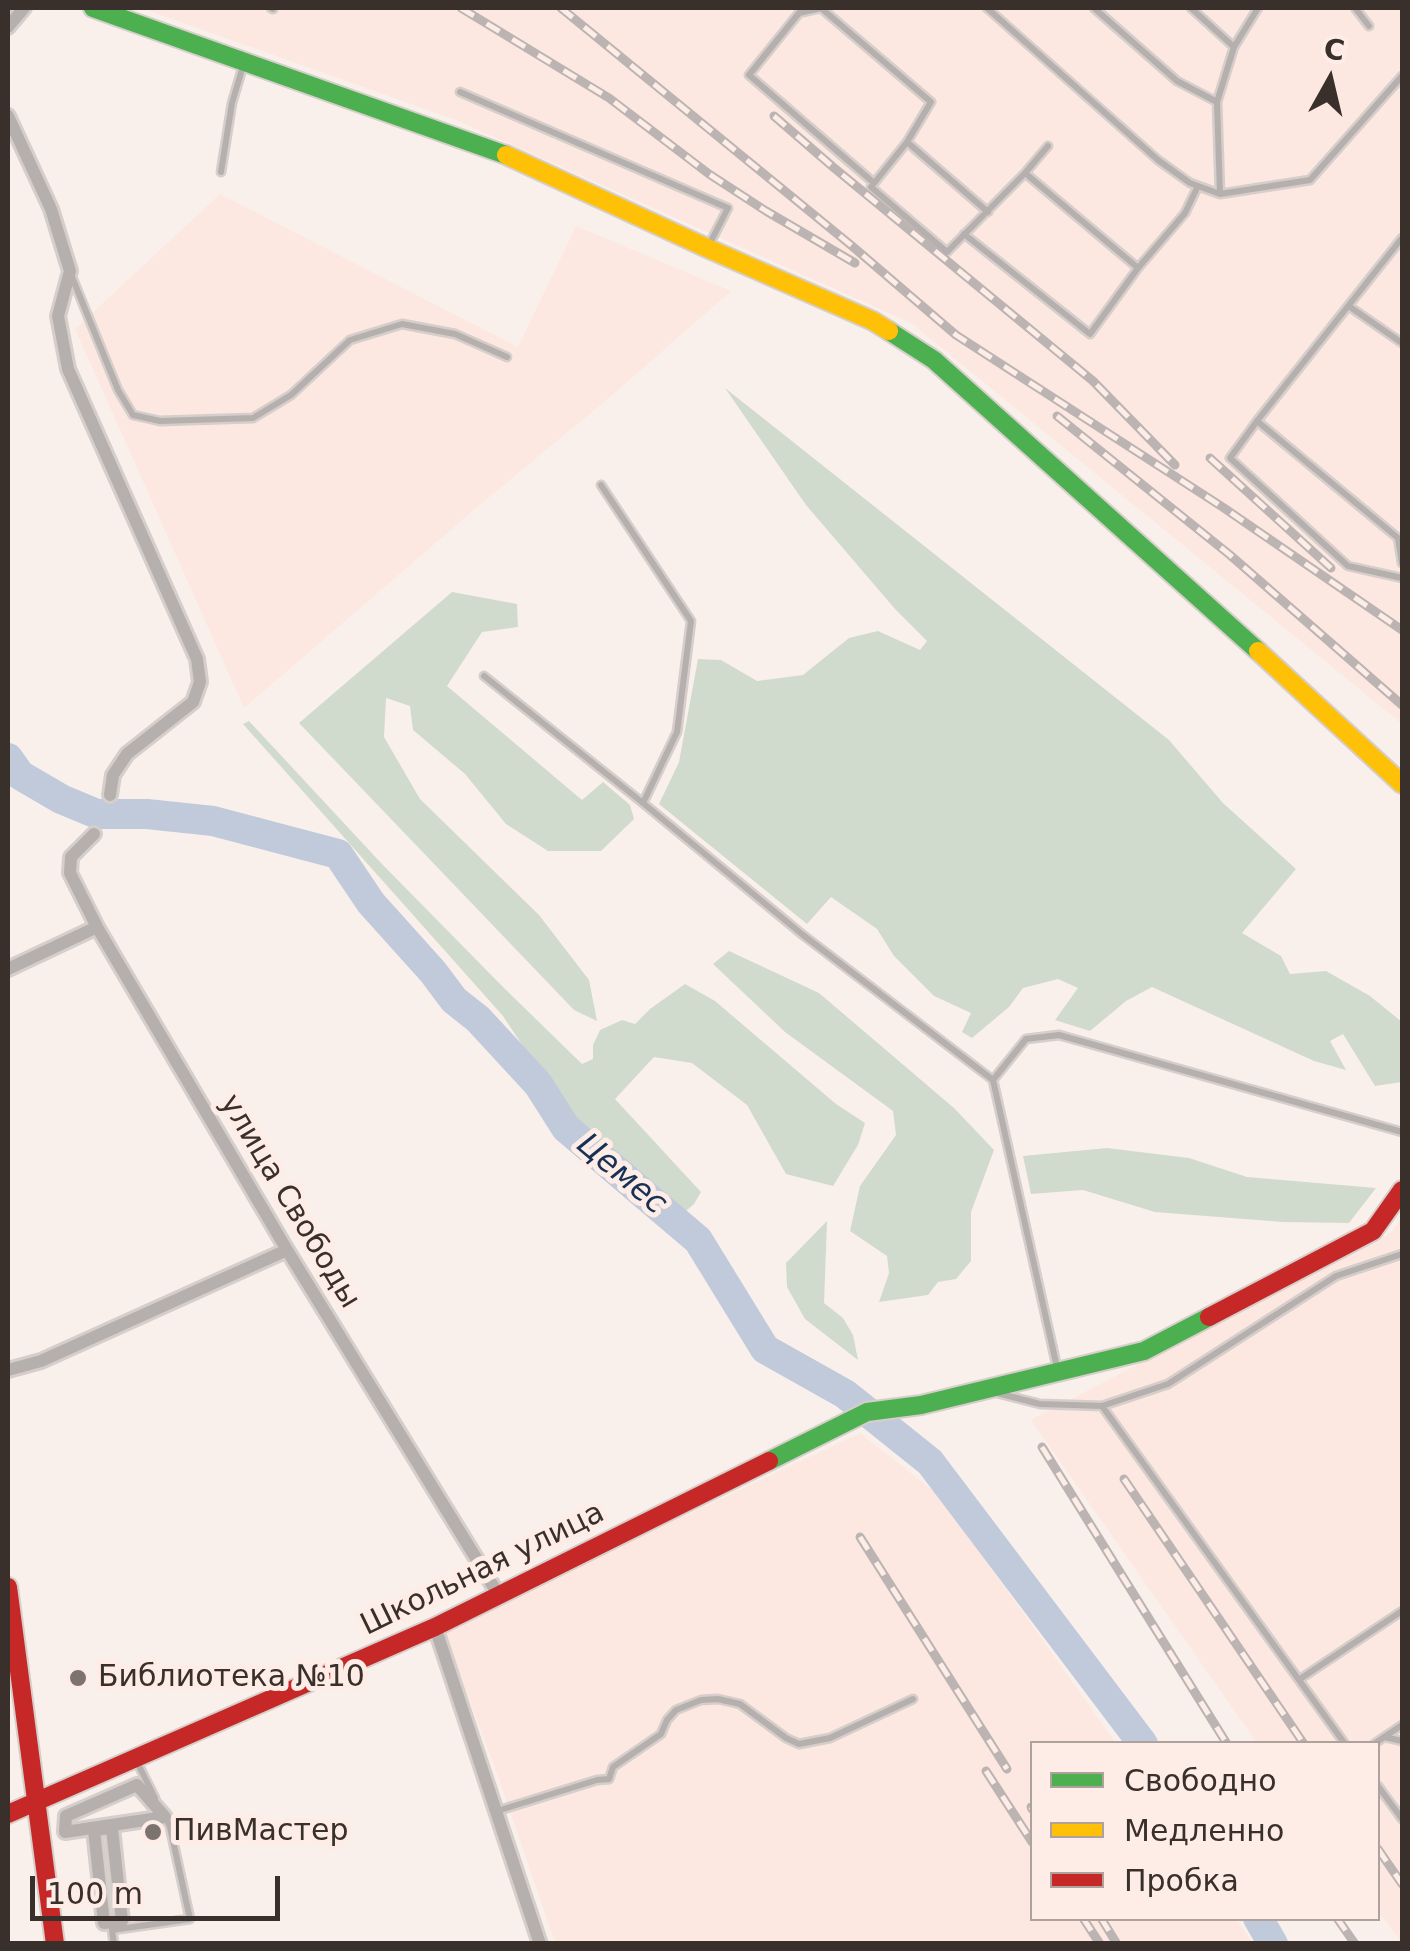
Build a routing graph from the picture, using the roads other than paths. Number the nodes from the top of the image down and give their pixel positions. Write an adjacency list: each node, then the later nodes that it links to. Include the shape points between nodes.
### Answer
1 (24, 8): 10 (street)
2 (93, 8): 12 (main road)
3 (821, 8): 17 (lane, via 930,102); 21 (lane, via 799,13 749,75)
4 (987, 8): 22 (lane, via 1158,160)
5 (1094, 8): 15 (lane, via 1177,81)
6 (1191, 8): 11 (lane)
7 (1258, 8): 11 (lane)
8 (1354, 8): 9 (lane)
9 (1369, 26)
10 (8, 27)
11 (1234, 47): 15 (lane)
12 (245, 62): 19 (lane); 27 (main road, via 492,148)
13 (1402, 76): 23 (lane, via 1310,180)
14 (460, 92): 27 (lane, via 728,208)
15 (1217, 102): 23 (lane)
16 (8, 116): 29 (street, via 51,208)
17 (908, 142): 21 (lane); 24 (lane)
18 (1048, 146): 20 (lane)
19 (221, 172)
20 (1025, 174): 24 (lane); 28 (lane)
21 (874, 183): 25 (lane, via 870,187 948,252)
22 (1198, 186): 23 (lane); 28 (lane, via 1185,213)
23 (1220, 194)
24 (988, 212): 25 (lane)
25 (964, 234): 28 (lane, via 1090,334)
26 (1402, 238): 30 (lane)
27 (707, 248): 38 (main road, via 872,321 934,360)
28 (1138, 268)
29 (70, 272): 32 (lane, via 132,416 253,418 290,395 350,340 402,324 455,334); 39 (street, via 58,316 68,369 196,659 200,682 193,702 127,754 112,775)
30 (1350, 306): 31 (lane); 33 (lane)
31 (1402, 342)
32 (506, 357)
33 (1257, 420): 35 (lane, via 1398,538); 36 (lane, via 1230,458 1348,566)
34 (601, 485): 40 (lane, via 691,621 677,732)
35 (1402, 563)
36 (1402, 578)
37 (484, 676): 40 (lane)
38 (1402, 784)
39 (110, 795)
40 (643, 803): 44 (lane)
41 (94, 834): 42 (street, улица Свободы, via 70,857 70,873)
42 (97, 927): 43 (street); 47 (street, улица Свободы)
43 (8, 969)
44 (993, 1080): 45 (lane, via 1026,1039 1060,1035); 50 (lane)
45 (1402, 1132)
46 (1402, 1190): 50 (main road, via 1373,1230 1144,1351)
47 (287, 1250): 49 (street); 54 (street, улица Свободы)
48 (1402, 1254): 52 (lane, via 1336,1276 1168,1384)
49 (8, 1370)
50 (1058, 1373): 51 (main road)
51 (986, 1390): 52 (lane, via 1040,1404); 54 (main road, Школьная улица, via 867,1412)
52 (1102, 1406): 57 (lane)
53 (8, 1588): 66 (main road)
54 (498, 1594): 56 (main road, Школьная улица)
55 (1402, 1611): 57 (lane)
56 (435, 1627): 64 (main road, Школьная улица); 67 (street)
57 (1300, 1678): 61 (lane)
58 (913, 1699): 67 (lane, via 830,1738 799,1744 740,1704 701,1700 676,1710 661,1734 613,1767 609,1779)
59 (1402, 1724): 60 (lane)
60 (1384, 1737): 62 (lane); 63 (lane)
61 (1343, 1741)
62 (1378, 1741)
63 (1402, 1741)
64 (136, 1759): 66 (main road, Школьная улица); 69 (lane)
65 (1380, 1789): 70 (lane)
66 (37, 1803): 68 (main road, Школьная улица); 72 (main road)
67 (496, 1811): 74 (street)
68 (8, 1814)
69 (165, 1817): 69 (street, via 98,1827 66,1832 66,1816 137,1785); 73 (lane, via 190,1919 112,1930)
70 (1402, 1819)
71 (94, 1830): 71 (street, via 104,1923 122,1921 112,1828)
72 (55, 1944)
73 (114, 1944)
74 (540, 1944)

